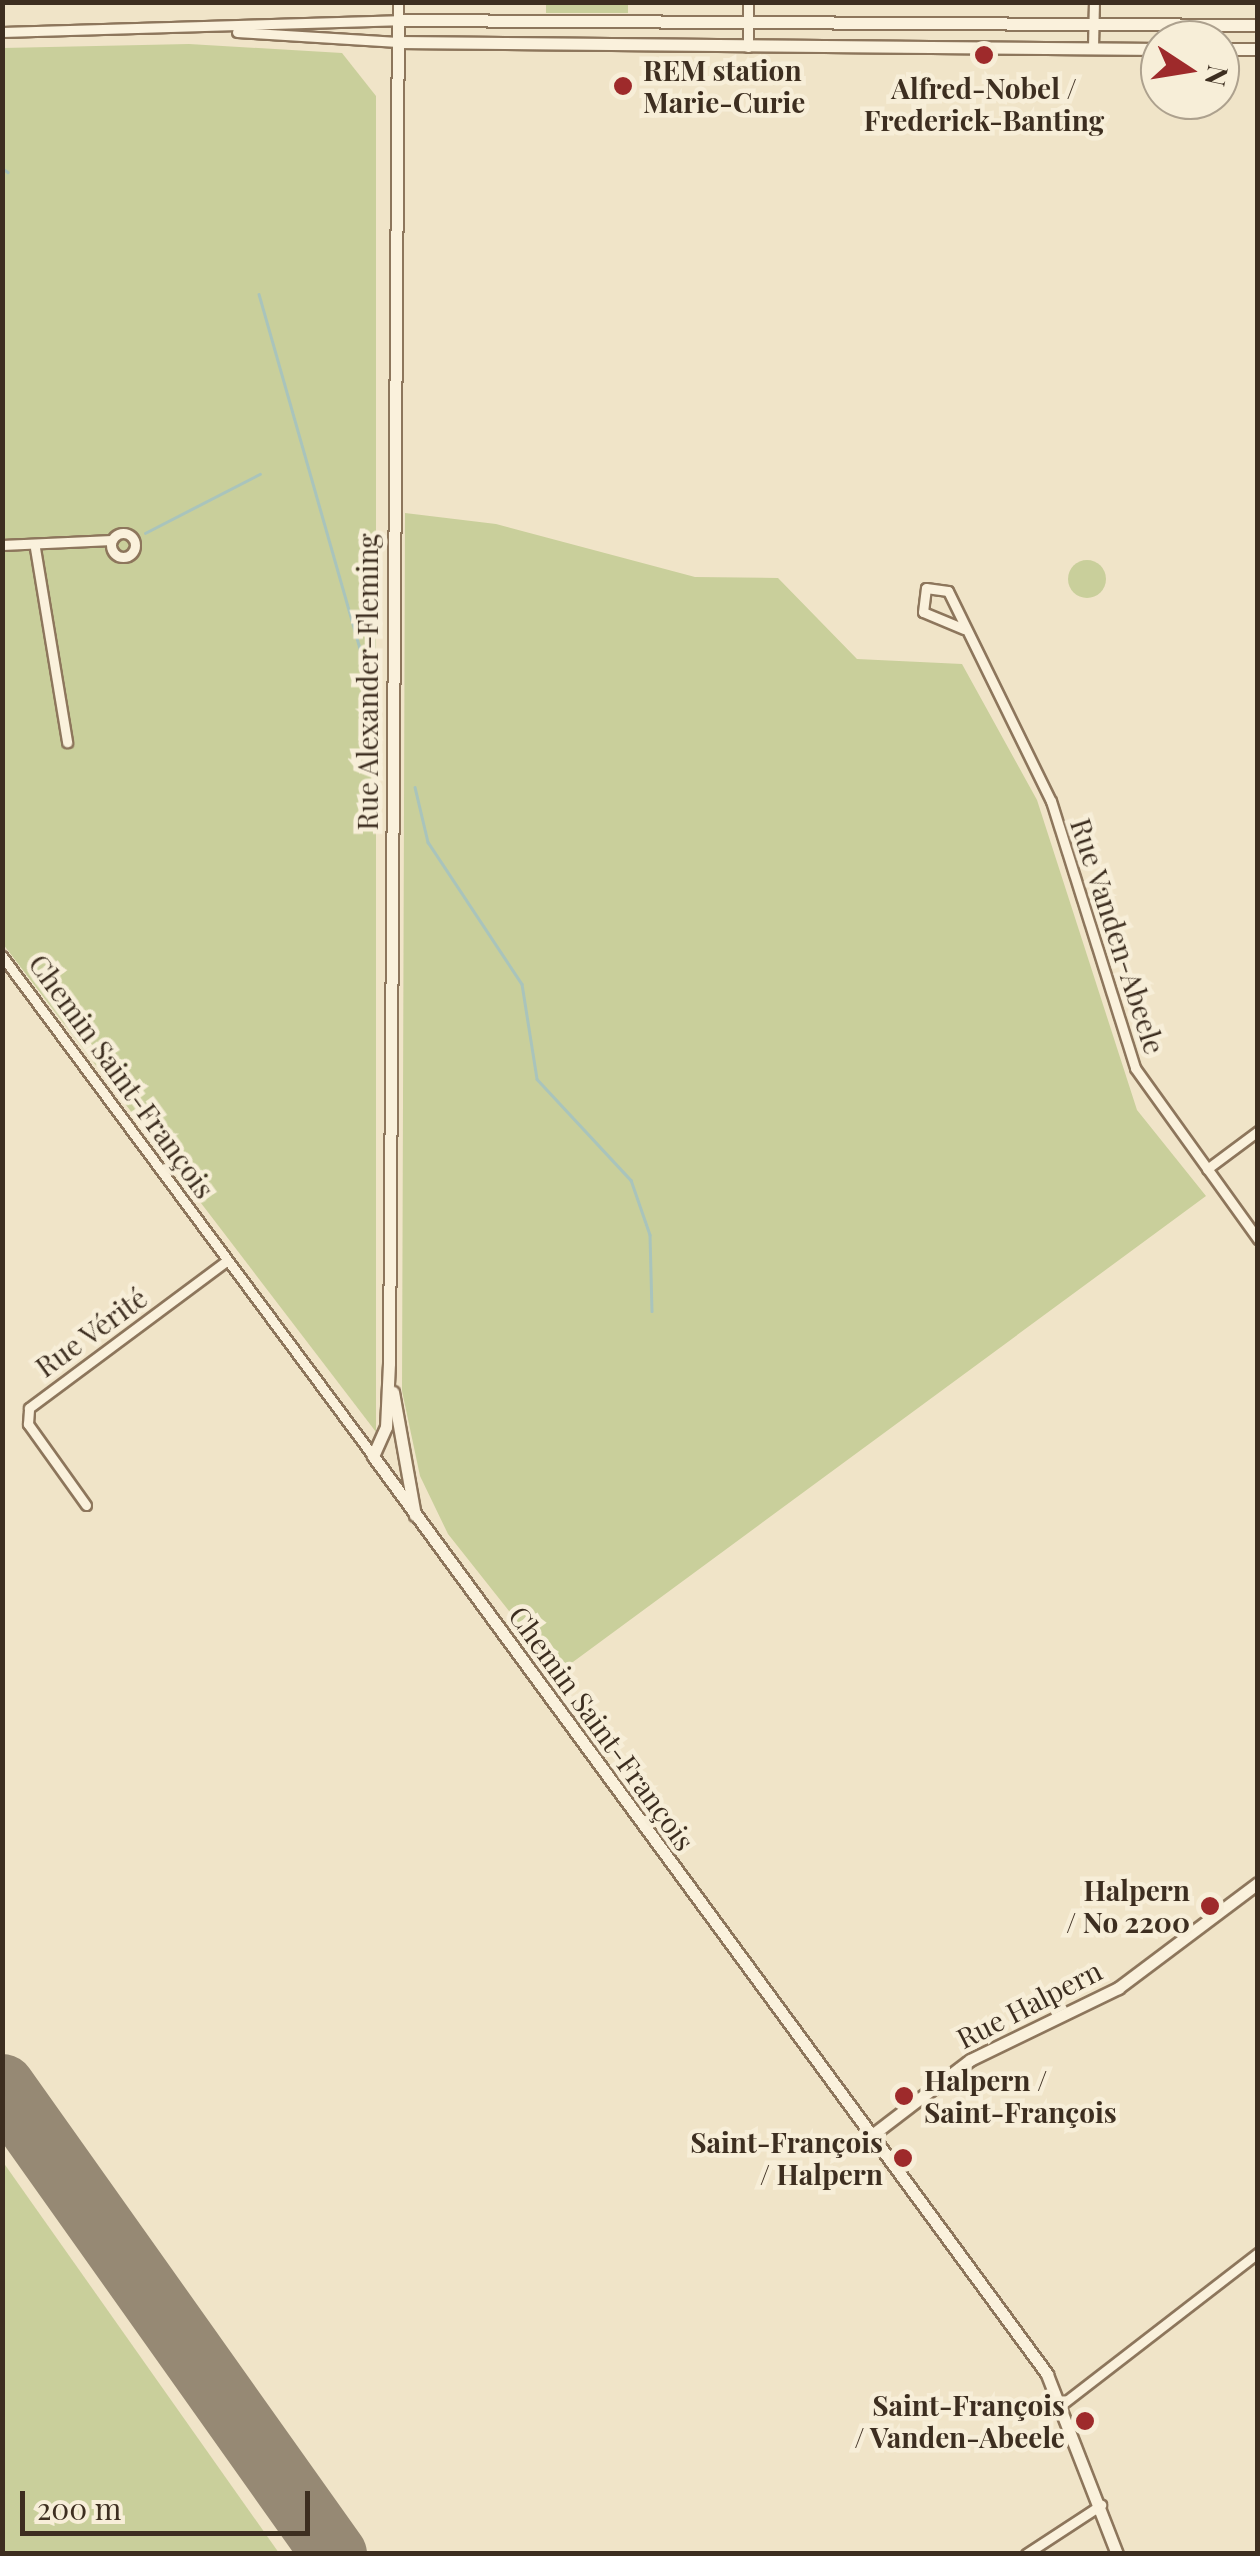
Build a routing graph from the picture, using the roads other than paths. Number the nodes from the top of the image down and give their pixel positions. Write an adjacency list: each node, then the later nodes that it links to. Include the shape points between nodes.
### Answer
1 (398, 2): 4 (street, Rue Alexander-Fleming)
2 (748, 2): 5 (street)
3 (1094, 2): 6 (street)
4 (398, 20): 5 (street); 9 (street); 10 (street, Rue Alexander-Fleming)
5 (748, 22): 6 (street); 11 (street)
6 (1094, 25): 7 (street); 12 (street)
7 (1258, 25)
8 (2, 32): 9 (street)
9 (234, 32): 10 (street)
10 (398, 42): 11 (street); 24 (street, Rue Alexander-Fleming)
11 (748, 47): 12 (street)
12 (1094, 48): 13 (street)
13 (1140, 49)
14 (112, 540): 16 (street)
15 (2, 546): 16 (street)
16 (34, 548): 18 (street)
17 (964, 629): 17 (street, Rue Vanden-Abeele, via 939,586 922,593 923,612); 21 (street, Rue Vanden-Abeele, via 1052,802 1135,1068)
18 (67, 742)
19 (2, 956): 23 (street, Chemin Saint-François)
20 (1258, 1131): 21 (street)
21 (1207, 1169): 22 (street, Rue Vanden-Abeele)
22 (1258, 1239)
23 (226, 1261): 25 (street, Chemin Saint-François); 26 (street, Rue Vérité, via 29,1408 28,1424)
24 (389, 1362): 25 (street, Rue Alexander-Fleming, via 385,1432); 27 (street, Rue Alexander-Fleming)
25 (373, 1456): 27 (street, Chemin Saint-François)
26 (86, 1505)
27 (415, 1515): 29 (street, Chemin Saint-François)
28 (1258, 1883): 29 (street, Rue Halpern, via 1118,1988 970,2060)
29 (872, 2135): 31 (street, Chemin Saint-François)
30 (1258, 2253): 31 (street)
31 (1065, 2402): 32 (street, Chemin Saint-François)
32 (1101, 2505): 33 (street); 34 (street, Chemin Saint-François)
33 (1026, 2554)
34 (1117, 2554)

